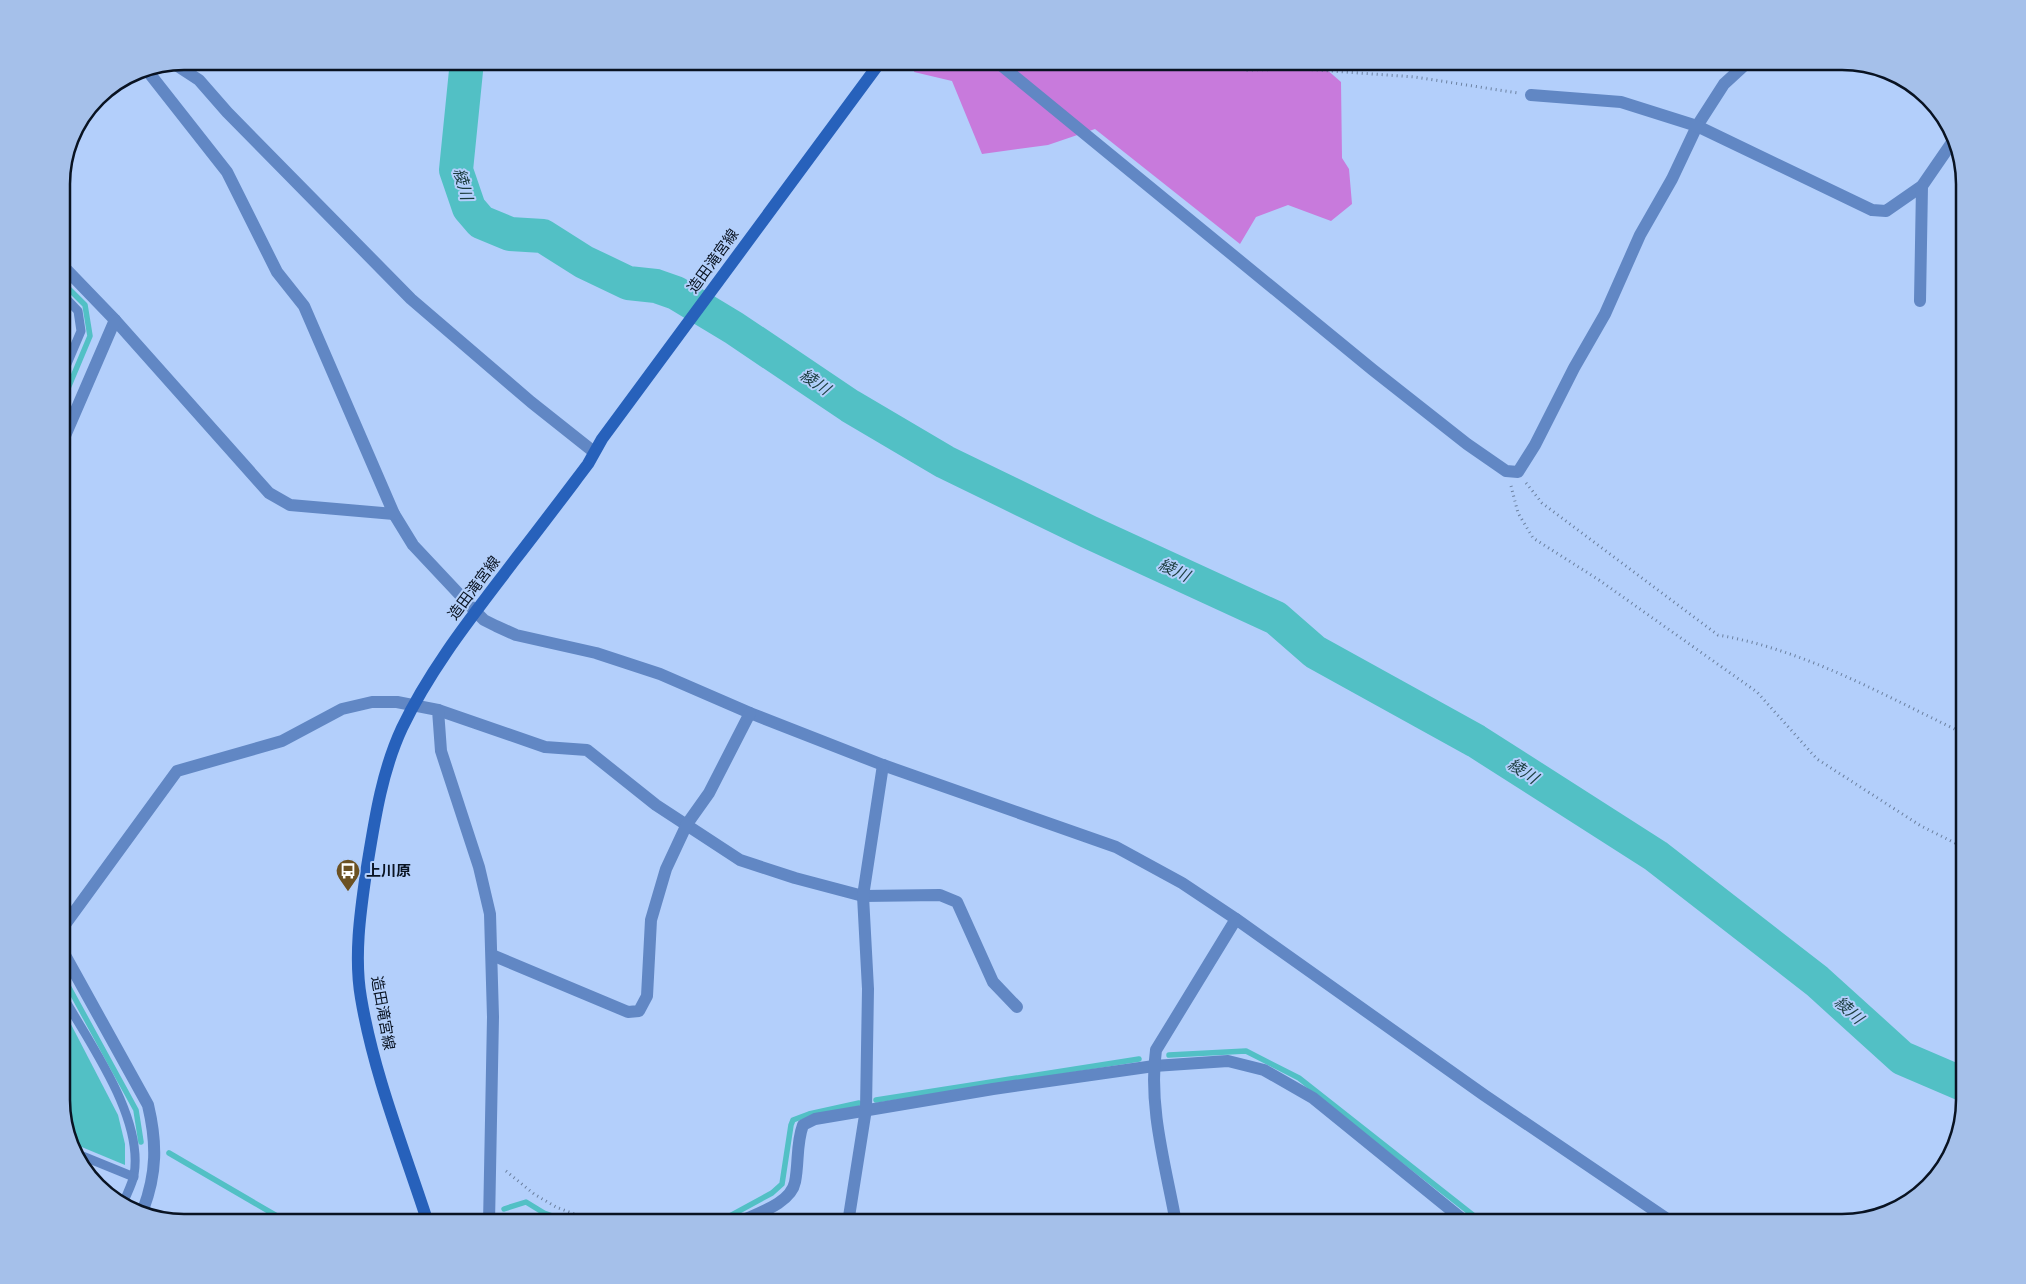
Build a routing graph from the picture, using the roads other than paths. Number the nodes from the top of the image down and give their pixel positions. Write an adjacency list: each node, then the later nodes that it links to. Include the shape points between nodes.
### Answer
1 (184, 70): 16 (street, via 199,80 412,299)
2 (874, 70): 16 (main road, 造田滝宮線)
3 (1007, 70): 7 (street, via 1373,370 1467,444 1512,472 1535,445 1605,314 1640,235)
4 (1739, 70): 7 (street, via 1724,84)
5 (151, 75): 17 (street, via 227,172 277,272 304,306)
6 (1531, 95): 7 (street, via 1621,102)
7 (1697, 126): 9 (street, via 1872,210 1886,211)
8 (1949, 146): 9 (street)
9 (1922, 186): 11 (street)
10 (70, 272): 13 (street)
11 (1920, 301)
12 (70, 302): 14 (lane, via 78,311 81,331)
13 (115, 320): 15 (street); 17 (street, via 269,493 290,505)
14 (70, 356)
15 (70, 426)
16 (594, 452): 18 (main road, 造田滝宮線)
17 (394, 514): 18 (street, via 413,545)
18 (475, 611): 19 (main road, 造田滝宮線); 21 (street, via 484,620 516,635 596,653 660,674)
19 (414, 706): 20 (street); 25 (street, via 372,702 342,709 282,740 177,771); 37 (main road, 造田滝宮線, via 390,761 374,820 358,948 360,996 368,1035)
20 (438, 710): 23 (street, via 545,746 586,750 656,805); 27 (street, via 441,751 479,867 490,914)
21 (750, 713): 22 (street); 23 (street, via 709,793)
22 (883, 765): 24 (street); 26 (street, via 1116,847 1182,883)
23 (687, 824): 24 (street, via 740,860); 27 (street, via 666,869 651,920 647,996 640,1011 628,1012)
24 (863, 896): 29 (street, via 940,895 957,902 993,982); 32 (street, via 868,989)
25 (70, 919)
26 (1236, 919): 31 (street, via 1163,1037 1156,1050); 43 (street, via 1484,1095)
27 (492, 955): 38 (street)
28 (70, 963): 36 (street, via 148,1105 155,1133 154,1162 151,1188)
29 (1017, 1007)
30 (70, 1008): 34 (lane, via 127,1115 134,1145)
31 (1154, 1066): 32 (street); 41 (street, via 1155,1104); 42 (street, via 1228,1061 1264,1070 1313,1098)
32 (866, 1109): 39 (street, via 814,1119 803,1125 798,1138 795,1184 789,1195); 40 (street)
33 (85, 1157): 34 (lane)
34 (134, 1177): 35 (lane)
35 (125, 1198)
36 (144, 1206)
37 (425, 1214)
38 (489, 1214)
39 (755, 1214)
40 (849, 1214)
41 (1174, 1214)
42 (1456, 1214)
43 (1660, 1214)

